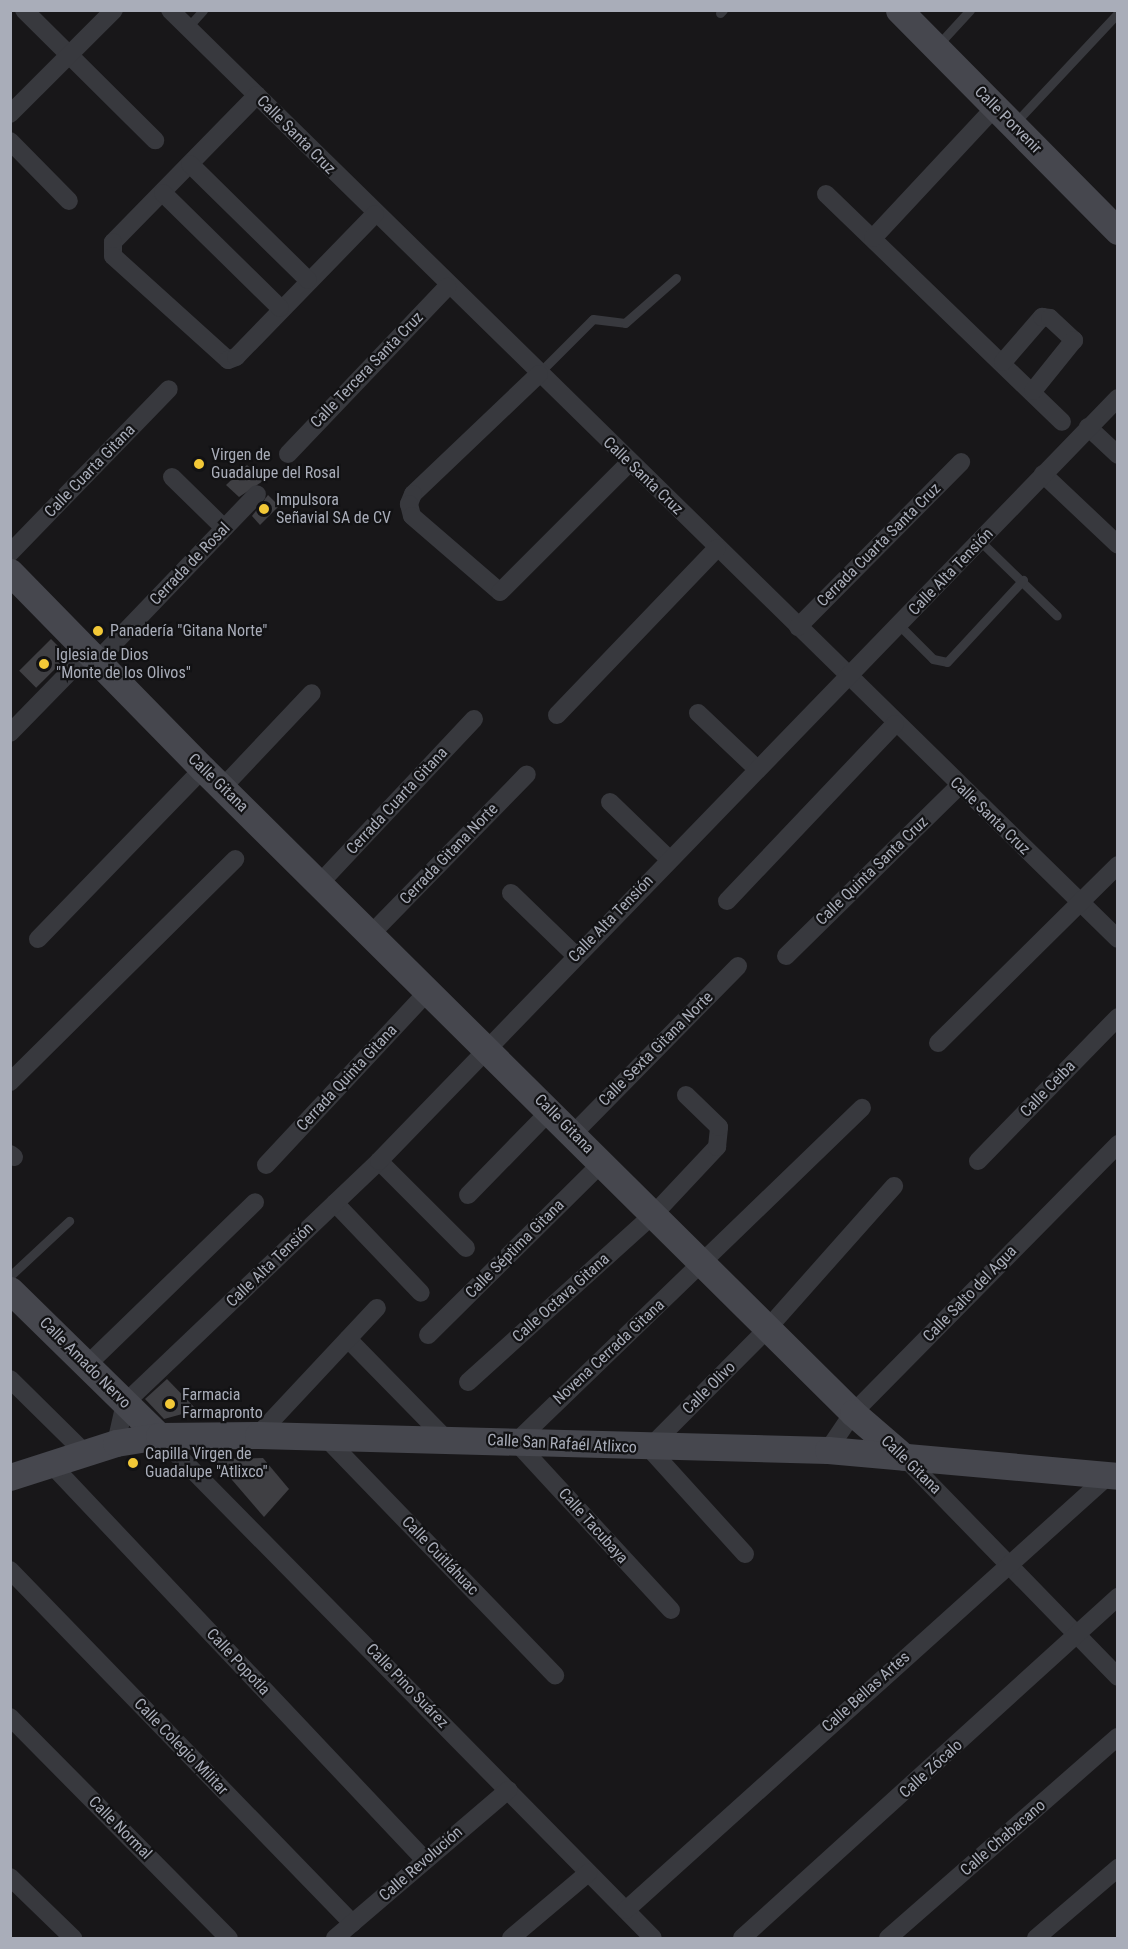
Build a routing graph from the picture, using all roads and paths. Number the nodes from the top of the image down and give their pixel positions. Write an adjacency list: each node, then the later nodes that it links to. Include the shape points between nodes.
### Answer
1 (24, 10): 10 (street)
2 (114, 10): 10 (street)
3 (170, 10): 8 (street, Calle Santa Cruz)
4 (203, 10): 8 (lane)
5 (899, 10): 9 (street, Calle Porvenir)
6 (970, 10): 9 (lane)
7 (1118, 13): 13 (lane)
8 (187, 28): 11 (street, Calle Santa Cruz)
9 (936, 48): 13 (street, Calle Porvenir)
10 (68, 55): 12 (street); 14 (street)
11 (257, 95): 16 (street); 20 (street, Calle Santa Cruz)
12 (10, 114)
13 (1004, 116): 21 (street, Calle Porvenir); 22 (street)
14 (155, 140)
15 (10, 141): 19 (street)
16 (190, 164): 17 (street); 24 (street)
17 (163, 193): 26 (street); 26 (street, via 113,242 111,249 211,349 228,360 236,357)
18 (826, 194): 22 (street)
19 (69, 201)
20 (375, 214): 24 (street); 25 (street, Calle Santa Cruz)
21 (1118, 231)
22 (873, 238): 27 (street)
23 (676, 278): 28 (lane, via 625,323 593,319)
24 (308, 280): 26 (street)
25 (447, 287): 28 (street, Calle Santa Cruz); 34 (street, Calle Tercera Santa Cruz)
26 (280, 308)
27 (1003, 362): 30 (street); 30 (street, via 1042,317 1050,318 1074,340 1070,351)
28 (539, 374): 37 (street, Calle Santa Cruz); 37 (street, via 413,494 409,504 412,516 500,592)
29 (169, 389): 45 (street, Calle Cuarta Gitana)
30 (1033, 391): 32 (street)
31 (1118, 398): 33 (street, Calle Alta Tensión)
32 (1062, 422)
33 (1088, 427): 35 (street); 38 (street, Calle Alta Tensión)
34 (288, 454)
35 (1118, 455)
36 (961, 462): 50 (street, Cerrada Cuarta Santa Cruz)
37 (629, 463): 44 (street, Calle Santa Cruz)
38 (1043, 474): 42 (street, Calle Alta Tensión); 43 (street)
39 (172, 477): 41 (street)
40 (257, 494): 41 (street, Cerrada de Rosal)
41 (224, 528): 51 (street, Cerrada de Rosal)
42 (980, 541): 47 (lane); 49 (street, Calle Alta Tensión)
43 (1118, 545)
44 (717, 548): 50 (street, Calle Santa Cruz); 55 (street)
45 (10, 553)
46 (10, 572): 51 (street, Calle Gitana)
47 (1023, 580): 48 (lane); 49 (lane, via 947,662 933,659)
48 (1057, 616)
49 (899, 625): 52 (street, Calle Alta Tensión)
50 (798, 627): 52 (street, Calle Santa Cruz)
51 (93, 656): 58 (street, Cerrada de Rosal); 60 (street, Calle Gitana)
52 (846, 676): 57 (street, Calle Santa Cruz); 59 (street, Calle Alta Tensión)
53 (312, 693): 63 (street)
54 (698, 713): 59 (street)
55 (557, 715)
56 (474, 719): 68 (street, Cerrada Cuarta Gitana)
57 (895, 724): 62 (street, Calle Santa Cruz); 70 (street)
58 (10, 733)
59 (756, 768): 66 (street, Calle Alta Tensión)
60 (203, 769): 63 (street, Calle Gitana); 73 (street)
61 (527, 774): 72 (street, Cerrada Gitana Norte)
62 (959, 786): 71 (street, Calle Santa Cruz); 76 (street, Calle Quinta Santa Cruz)
63 (223, 787): 68 (street, Calle Gitana)
64 (610, 802): 66 (street)
65 (234, 859): 82 (street)
66 (669, 860): 75 (street, Calle Alta Tensión)
67 (1118, 865): 71 (street)
68 (320, 883): 72 (street, Calle Gitana)
69 (511, 893): 75 (street)
70 (727, 901)
71 (1081, 903): 74 (street, Calle Santa Cruz); 80 (street)
72 (371, 934): 78 (street, Calle Gitana)
73 (38, 939)
74 (1118, 939)
75 (576, 956): 81 (street, Calle Alta Tensión)
76 (786, 956)
77 (738, 966): 86 (street, Calle Sexta Gitana Norte)
78 (429, 991): 81 (street, Calle Gitana); 91 (street, Cerrada Quinta Gitana)
79 (1118, 1017): 89 (street, Calle Ceiba)
80 (938, 1043)
81 (490, 1048): 85 (street, Calle Gitana); 88 (street, Calle Alta Tensión)
82 (10, 1082)
83 (686, 1095): 96 (street, Calle Octava Gitana, via 718,1127 721,1138)
84 (862, 1108): 99 (street, Novena Cerrada Gitana)
85 (550, 1111): 86 (street, Calle Gitana); 93 (street)
86 (573, 1133): 90 (street, Calle Gitana)
87 (1118, 1144): 111 (street, Calle Salto del Agua)
88 (379, 1161): 95 (street, Calle Alta Tensión); 98 (street)
89 (978, 1161)
90 (602, 1163): 96 (street, Calle Gitana); 105 (street, Calle Séptima Gitana)
91 (266, 1165)
92 (894, 1186): 104 (street, Calle Olivo)
93 (468, 1195)
94 (255, 1202): 107 (street)
95 (335, 1203): 102 (street); 110 (street, Calle Alta Tensión)
96 (655, 1213): 99 (street, Calle Gitana); 109 (street, Calle Octava Gitana)
97 (69, 1221): 100 (lane)
98 (466, 1248)
99 (704, 1264): 104 (street, Calle Gitana); 116 (street, Novena Cerrada Gitana)
100 (10, 1276)
101 (10, 1290): 107 (street, Calle Amado Nervo)
102 (421, 1293)
103 (377, 1308): 106 (street)
104 (768, 1328): 111 (street, Calle Gitana); 118 (street, Calle Olivo)
105 (428, 1335)
106 (348, 1339): 112 (street); 115 (street)
107 (87, 1365): 110 (street, Calle Amado Nervo)
108 (10, 1379): 120 (street)
109 (468, 1382)
110 (125, 1403): 113 (street, Calle Amado Nervo); 117 (street)
111 (853, 1413): 119 (street, Calle Salto del Agua); 121 (street, Calle Gitana)
112 (258, 1435): 113 (street, Calle San Rafaél Atlixco); 114 (street, Calle San Rafaél Atlixco)
113 (159, 1436): 117 (street, Calle San Rafaél Atlixco); 135 (street, Calle Pino Suárez)
114 (326, 1438): 115 (street, Calle San Rafaél Atlixco); 131 (street, Calle Cuitláhuac)
115 (446, 1439): 116 (street, Calle San Rafaél Atlixco)
116 (516, 1442): 118 (street, Calle San Rafaél Atlixco); 129 (street, Calle Tacubaya)
117 (116, 1443): 120 (street, Calle San Rafaél Atlixco)
118 (649, 1448): 119 (street, Calle San Rafaél Atlixco); 125 (street)
119 (828, 1450): 121 (street, Calle San Rafaél Atlixco)
120 (86, 1454): 122 (street, Calle San Rafaél Atlixco)
121 (904, 1457): 123 (street, Calle San Rafaél Atlixco); 126 (street, Calle Gitana)
122 (51, 1464): 124 (street, Calle San Rafaél Atlixco); 136 (street, Calle Popotla)
123 (1113, 1476): 126 (street, Calle Bellas Artes)
124 (10, 1478)
125 (745, 1554)
126 (1009, 1562): 130 (street, Calle Gitana); 140 (street, Calle Bellas Artes)
127 (10, 1570): 141 (street, Calle Colegio Militar)
128 (1118, 1597): 130 (street, Calle Zócalo)
129 (671, 1610)
130 (1077, 1637): 132 (street, Calle Gitana); 147 (street, Calle Zócalo)
131 (555, 1675)
132 (1118, 1677)
133 (10, 1717): 143 (street, Calle Normal)
134 (1118, 1737): 148 (street, Calle Chabacano)
135 (508, 1790): 136 (street, Calle Revolución); 138 (street, Calle Pino Suárez)
136 (425, 1860): 141 (street, Calle Revolución)
137 (1118, 1868): 149 (street)
138 (588, 1873): 140 (street, Calle Pino Suárez); 145 (street)
139 (10, 1876): 142 (street)
140 (626, 1910): 146 (street, Calle Pino Suárez)
141 (352, 1923): 144 (street, Calle Revolución)
142 (73, 1938)
143 (229, 1938)
144 (335, 1938)
145 (511, 1938)
146 (653, 1938)
147 (742, 1938)
148 (888, 1938)
149 (1036, 1938)

